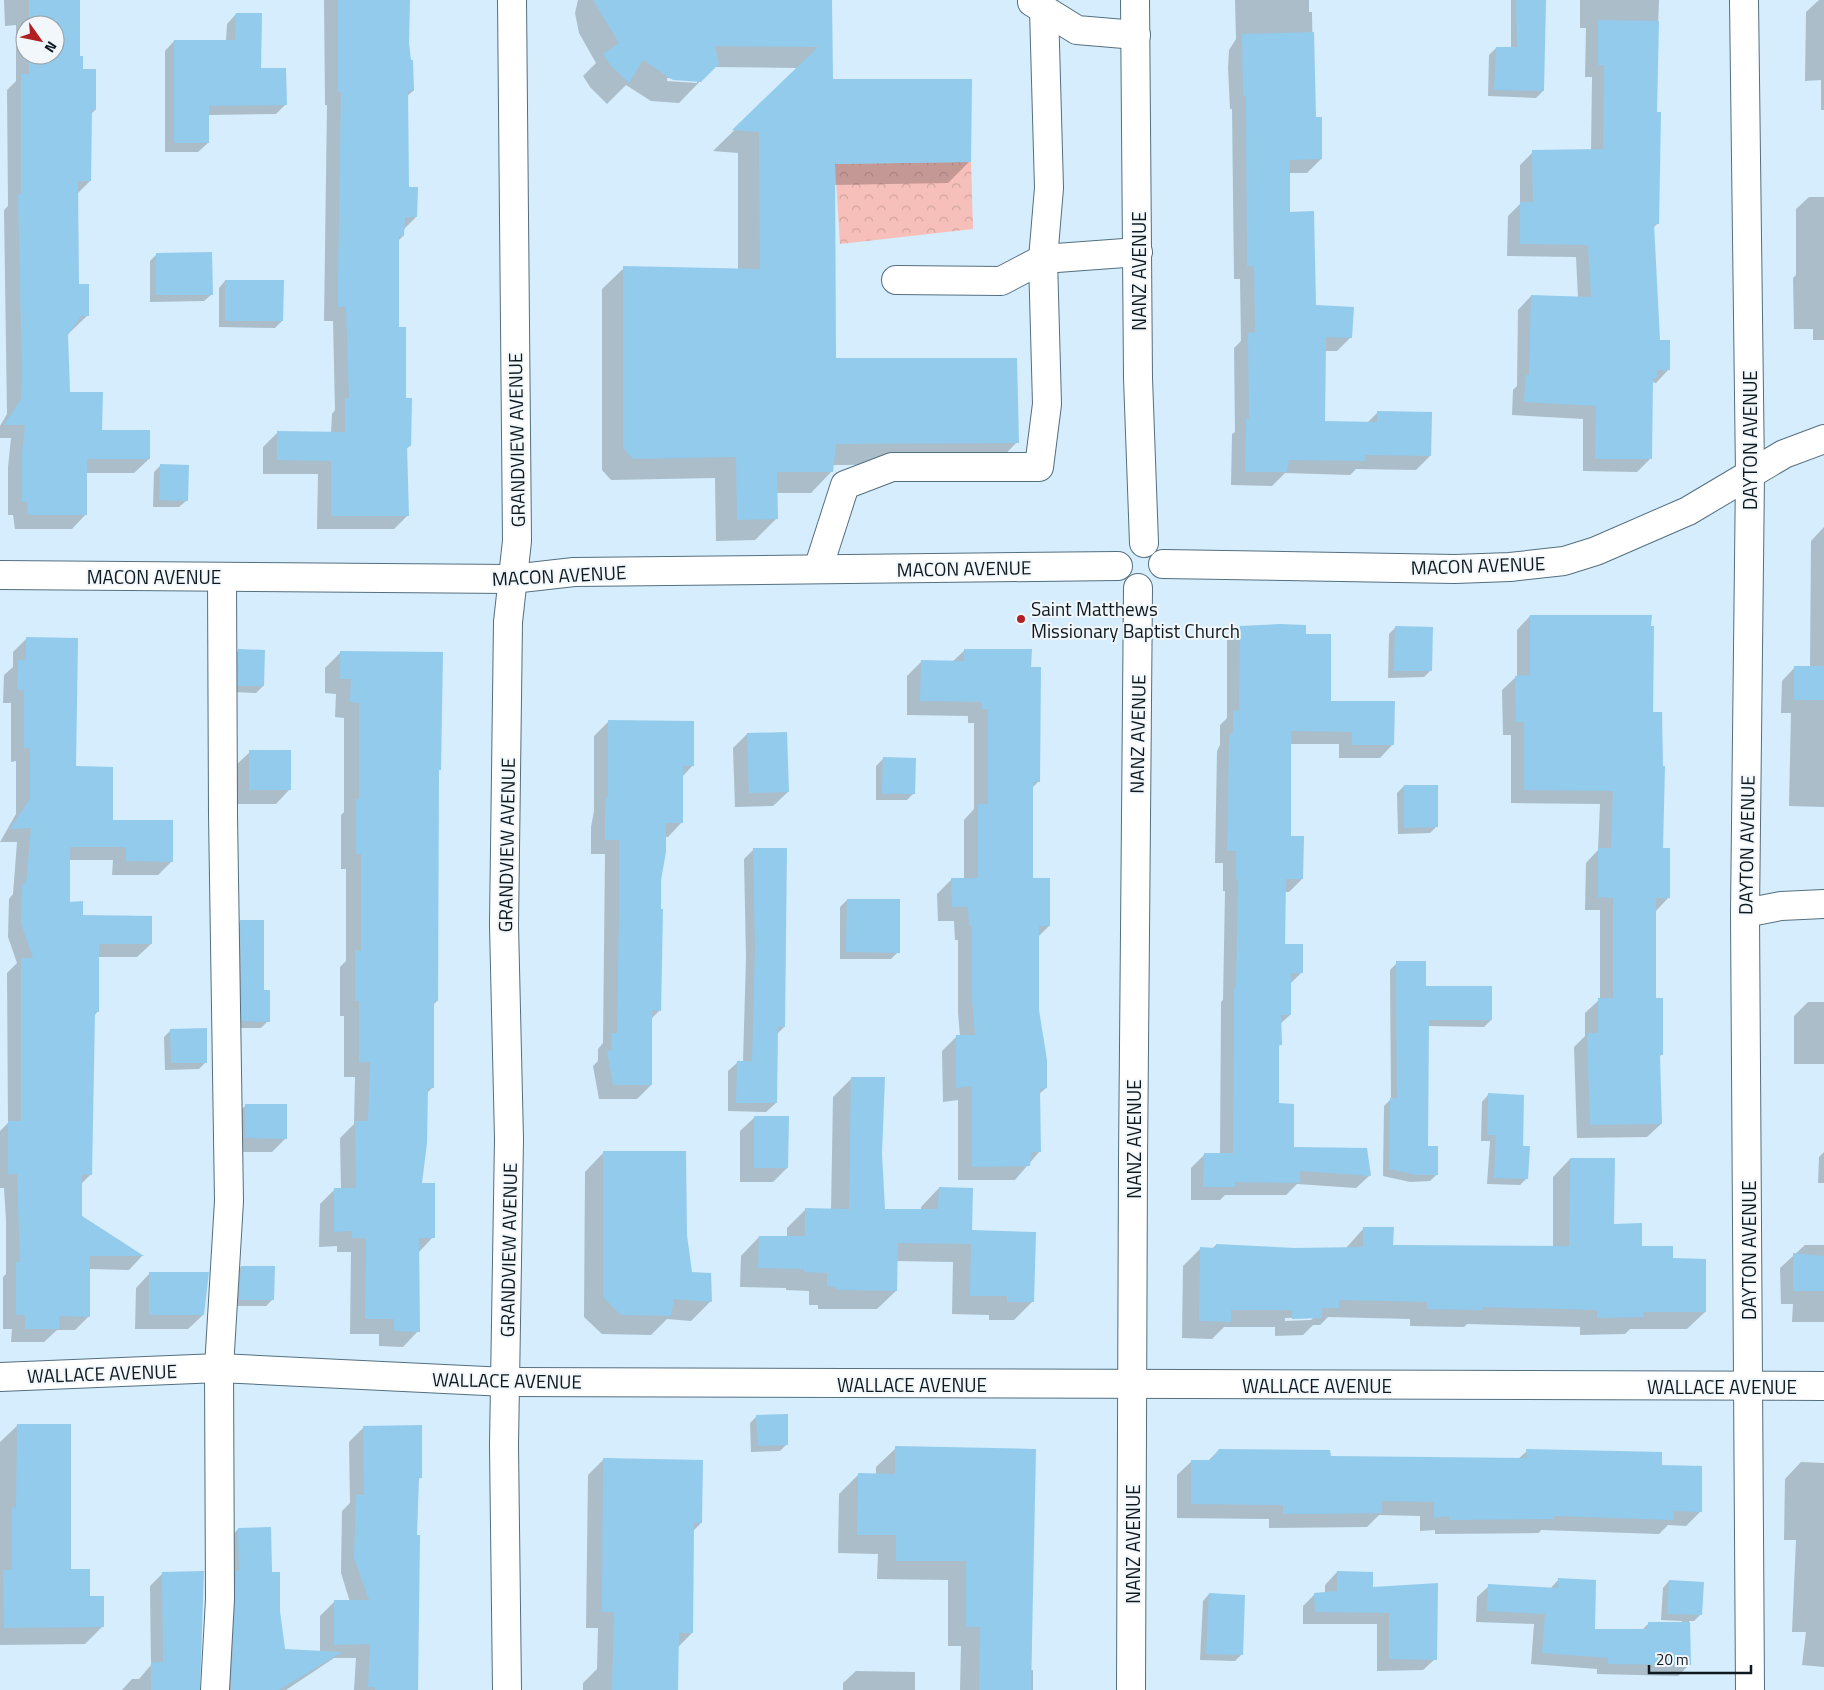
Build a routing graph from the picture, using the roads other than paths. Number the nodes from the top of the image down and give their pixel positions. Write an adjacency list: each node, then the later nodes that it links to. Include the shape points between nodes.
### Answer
1 (512, 0): 17 (street, GRANDVIEW AVENUE, via 517,541)
2 (1135, 0): 5 (street, NANZ AVENUE)
3 (1744, 0): 10 (street, DAYTON AVENUE)
4 (1036, 5): 5 (street, via 1077,30); 7 (street, via 1048,188)
5 (1136, 35): 6 (street, NANZ AVENUE)
6 (1138, 252): 7 (street); 11 (street, NANZ AVENUE, via 1138,378)
7 (1043, 259): 8 (street, via 1000,281); 14 (street, via 1047,404 1039,467 892,467 845,485)
8 (896, 280)
9 (1824, 439): 10 (street, MACON AVENUE, via 1784,454)
10 (1750, 474): 12 (street, MACON AVENUE, via 1688,511 1596,551 1564,561 1454,569); 20 (street, DAYTON AVENUE)
11 (1144, 543): 12 (street, via 1160,553); 13 (street, via 1127,546)
12 (1163, 564): 18 (street, via 1158,580)
13 (1118, 566): 14 (street, MACON AVENUE); 18 (street, via 1124,581)
14 (818, 570): 17 (street, MACON AVENUE, via 574,572)
15 (0, 575): 16 (street, MACON AVENUE)
16 (222, 577): 17 (street, MACON AVENUE); 21 (street, via 229,1201)
17 (512, 579): 23 (street, GRANDVIEW AVENUE, via 508,622 504,925 509,1139)
18 (1138, 588): 24 (street, NANZ AVENUE)
19 (1824, 904): 20 (street, via 1781,906)
20 (1745, 913): 25 (street, DAYTON AVENUE)
21 (219, 1368): 22 (street, WALLACE AVENUE); 23 (street, WALLACE AVENUE); 27 (street, via 220,1599)
22 (0, 1377)
23 (506, 1382): 24 (street, WALLACE AVENUE); 28 (street, GRANDVIEW AVENUE)
24 (1132, 1384): 25 (street, WALLACE AVENUE); 29 (street, NANZ AVENUE)
25 (1749, 1386): 26 (street, WALLACE AVENUE); 30 (street, DAYTON AVENUE)
26 (1824, 1386)
27 (216, 1690)
28 (507, 1690)
29 (1131, 1690)
30 (1750, 1690)

